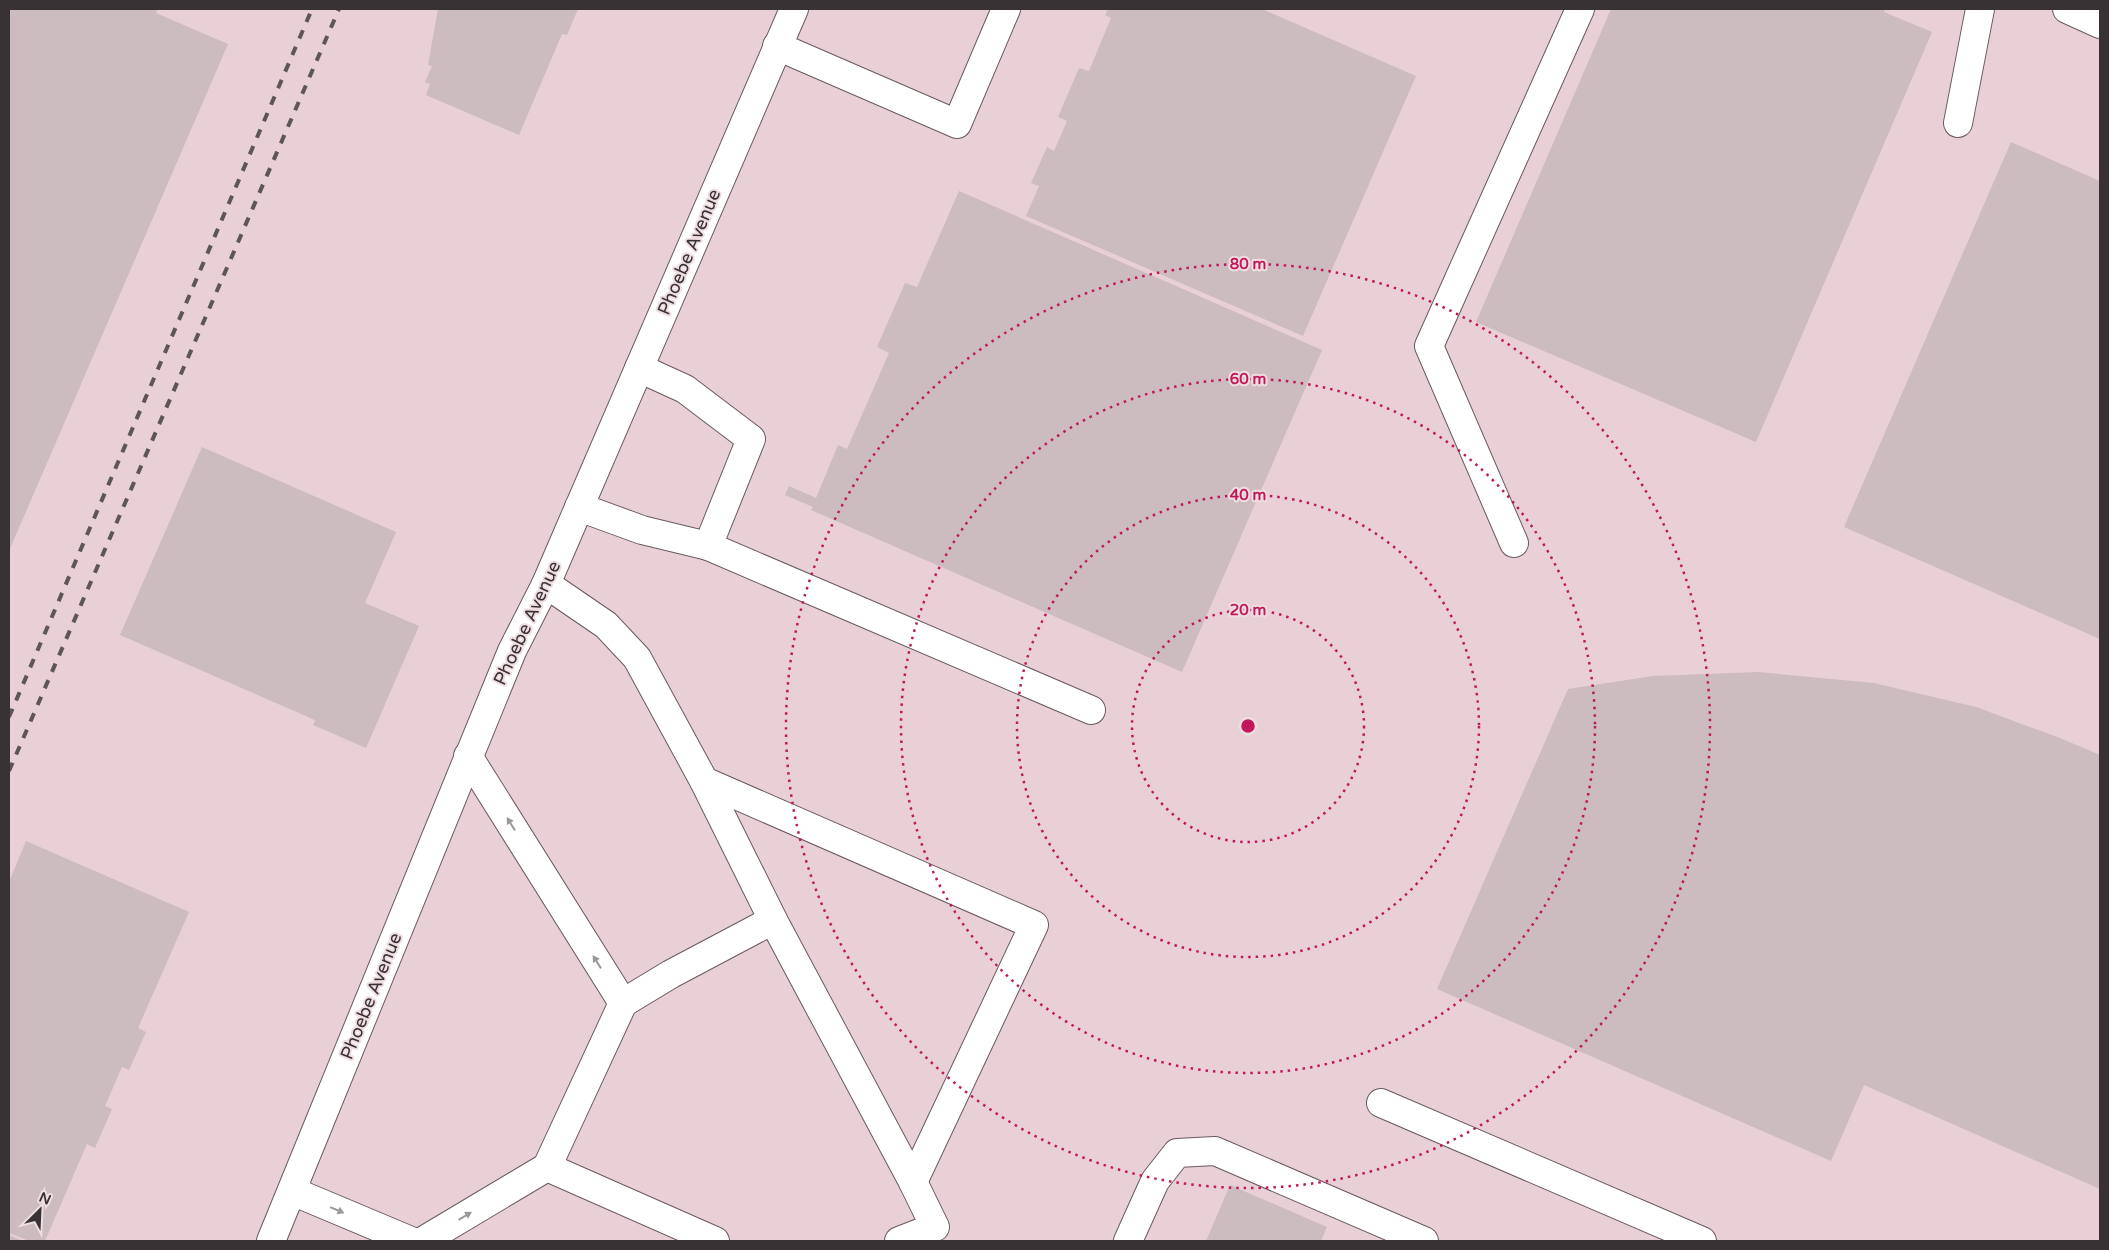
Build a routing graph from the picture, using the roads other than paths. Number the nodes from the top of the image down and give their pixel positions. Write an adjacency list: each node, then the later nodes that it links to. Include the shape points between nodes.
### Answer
1 (794, 9): 7 (street, Phoebe Avenue)
2 (1006, 9): 7 (street, via 957,124)
3 (1580, 9): 11 (street, via 1429,346)
4 (1980, 9): 8 (street)
5 (2067, 9): 6 (street)
6 (2100, 24)
7 (777, 46): 9 (street, Phoebe Avenue)
8 (1958, 123)
9 (639, 368): 10 (street, Phoebe Avenue); 12 (street, via 685,389 751,439)
10 (579, 507): 12 (street, via 642,530); 13 (street, Phoebe Avenue)
11 (1514, 543)
12 (708, 546): 14 (street)
13 (546, 584): 15 (street, Phoebe Avenue, via 512,651); 16 (street, via 606,625 637,658)
14 (1091, 710)
15 (468, 756): 18 (street, one-way to 15); 22 (street, Phoebe Avenue)
16 (704, 781): 17 (street); 21 (street, via 1034,925)
17 (773, 920): 18 (street); 21 (street)
18 (623, 1003): 20 (street)
19 (1381, 1103): 30 (street)
20 (547, 1167): 25 (street, one-way to 20); 26 (street)
21 (913, 1182): 27 (street, via 936,1227)
22 (292, 1191): 23 (street, Phoebe Avenue); 24 (street, one-way to 24)
23 (271, 1241)
24 (411, 1241)
25 (423, 1241)
26 (715, 1241)
27 (898, 1241)
28 (1128, 1241): 29 (street, via 1155,1181 1177,1154 1215,1151)
29 (1424, 1241)
30 (1702, 1241)

